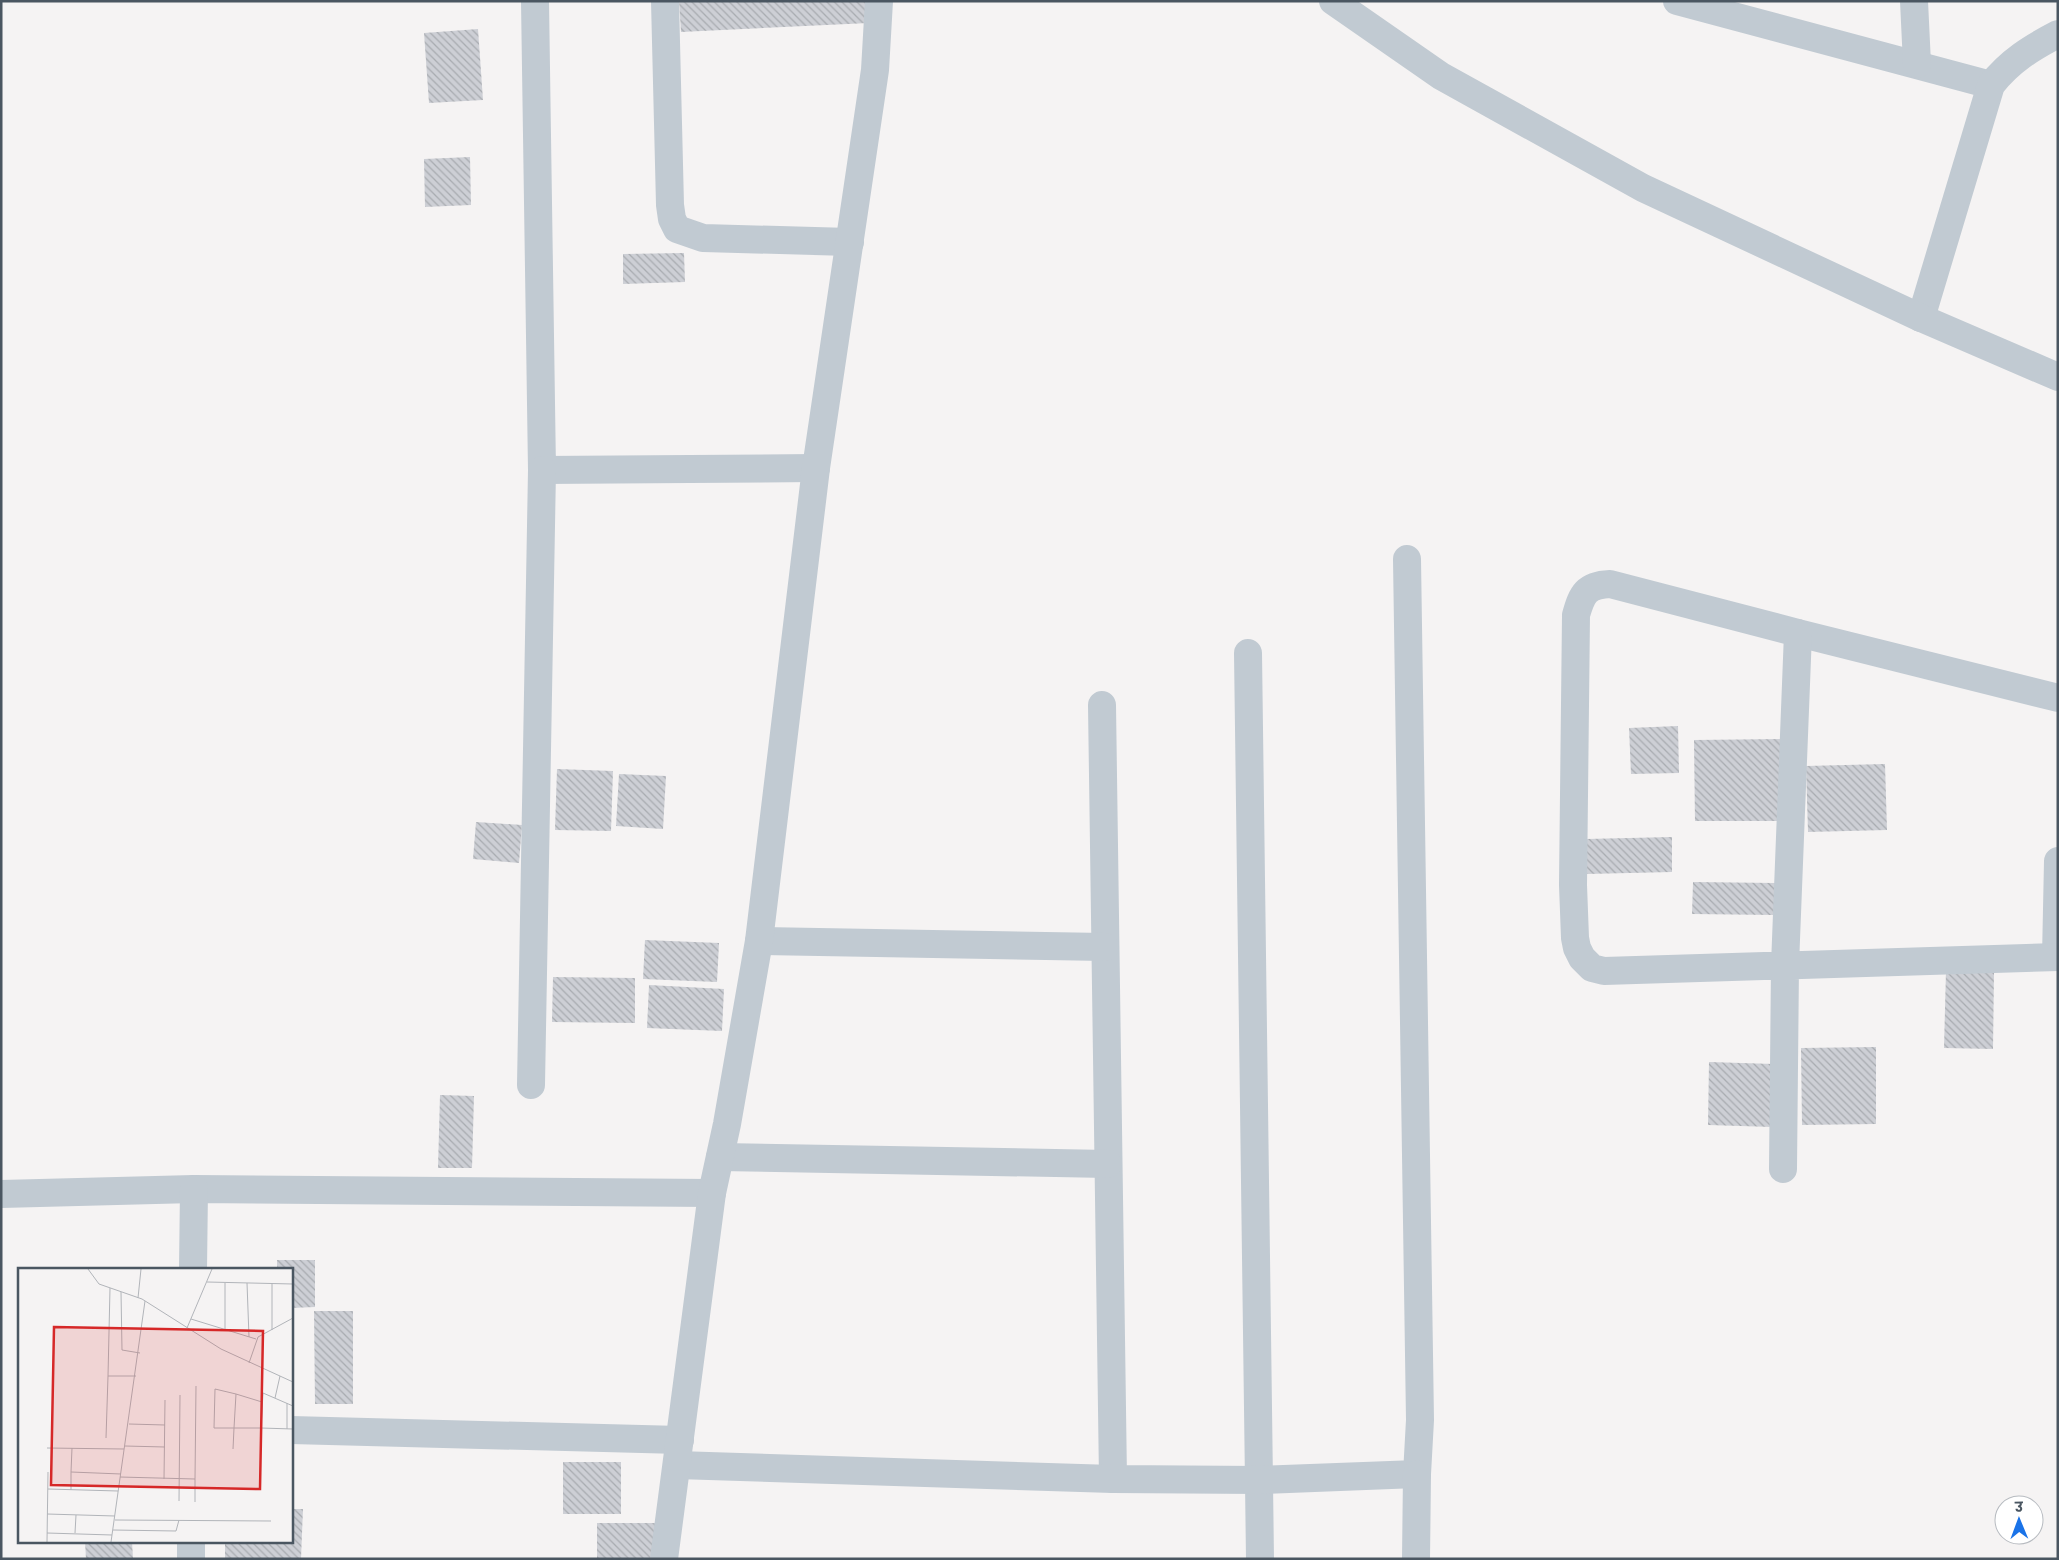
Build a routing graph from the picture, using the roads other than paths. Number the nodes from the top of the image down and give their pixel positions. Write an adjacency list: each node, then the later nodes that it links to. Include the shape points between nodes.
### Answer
1 (535, 1): 14 (street)
2 (665, 1): 10 (street, via 670,205 677,229 703,238)
3 (879, 1): 10 (street, via 875,70)
4 (1333, 1): 11 (street, via 1441,76 1643,188)
5 (1914, 1): 8 (street)
6 (1684, 2): 8 (street)
7 (2058, 34): 9 (street, via 2032,47)
8 (1917, 64): 9 (street)
9 (1991, 84): 11 (street)
10 (850, 242): 13 (street)
11 (1920, 318): 12 (street)
12 (2058, 376)
13 (816, 468): 14 (street); 21 (street)
14 (542, 470): 25 (street)
15 (1407, 560): 35 (street, via 1420,1420)
16 (1798, 633): 18 (street); 24 (street); 24 (street, via 1610,584 1588,590 1580,599 1576,615 1573,885 1575,938 1582,958 1592,968 1604,971)
17 (1248, 653): 37 (street)
18 (2058, 698)
19 (1102, 704): 22 (street)
20 (2058, 861): 23 (street)
21 (759, 941): 22 (street); 26 (street)
22 (1105, 947): 27 (street)
23 (2057, 956): 24 (street)
24 (1785, 966): 28 (street)
25 (531, 1085)
26 (720, 1157): 27 (street); 31 (street)
27 (1108, 1164): 36 (street)
28 (1784, 1169)
29 (194, 1189): 30 (street); 31 (street); 32 (street)
30 (1, 1194)
31 (712, 1194): 34 (street)
32 (193, 1268)
33 (292, 1430): 34 (street)
34 (678, 1452): 36 (street); 40 (street)
35 (1417, 1474): 37 (street); 42 (street)
36 (1113, 1479): 37 (street)
37 (1260, 1480): 41 (street)
38 (192, 1542): 39 (street)
39 (191, 1559)
40 (664, 1559)
41 (1260, 1559)
42 (1416, 1559)

